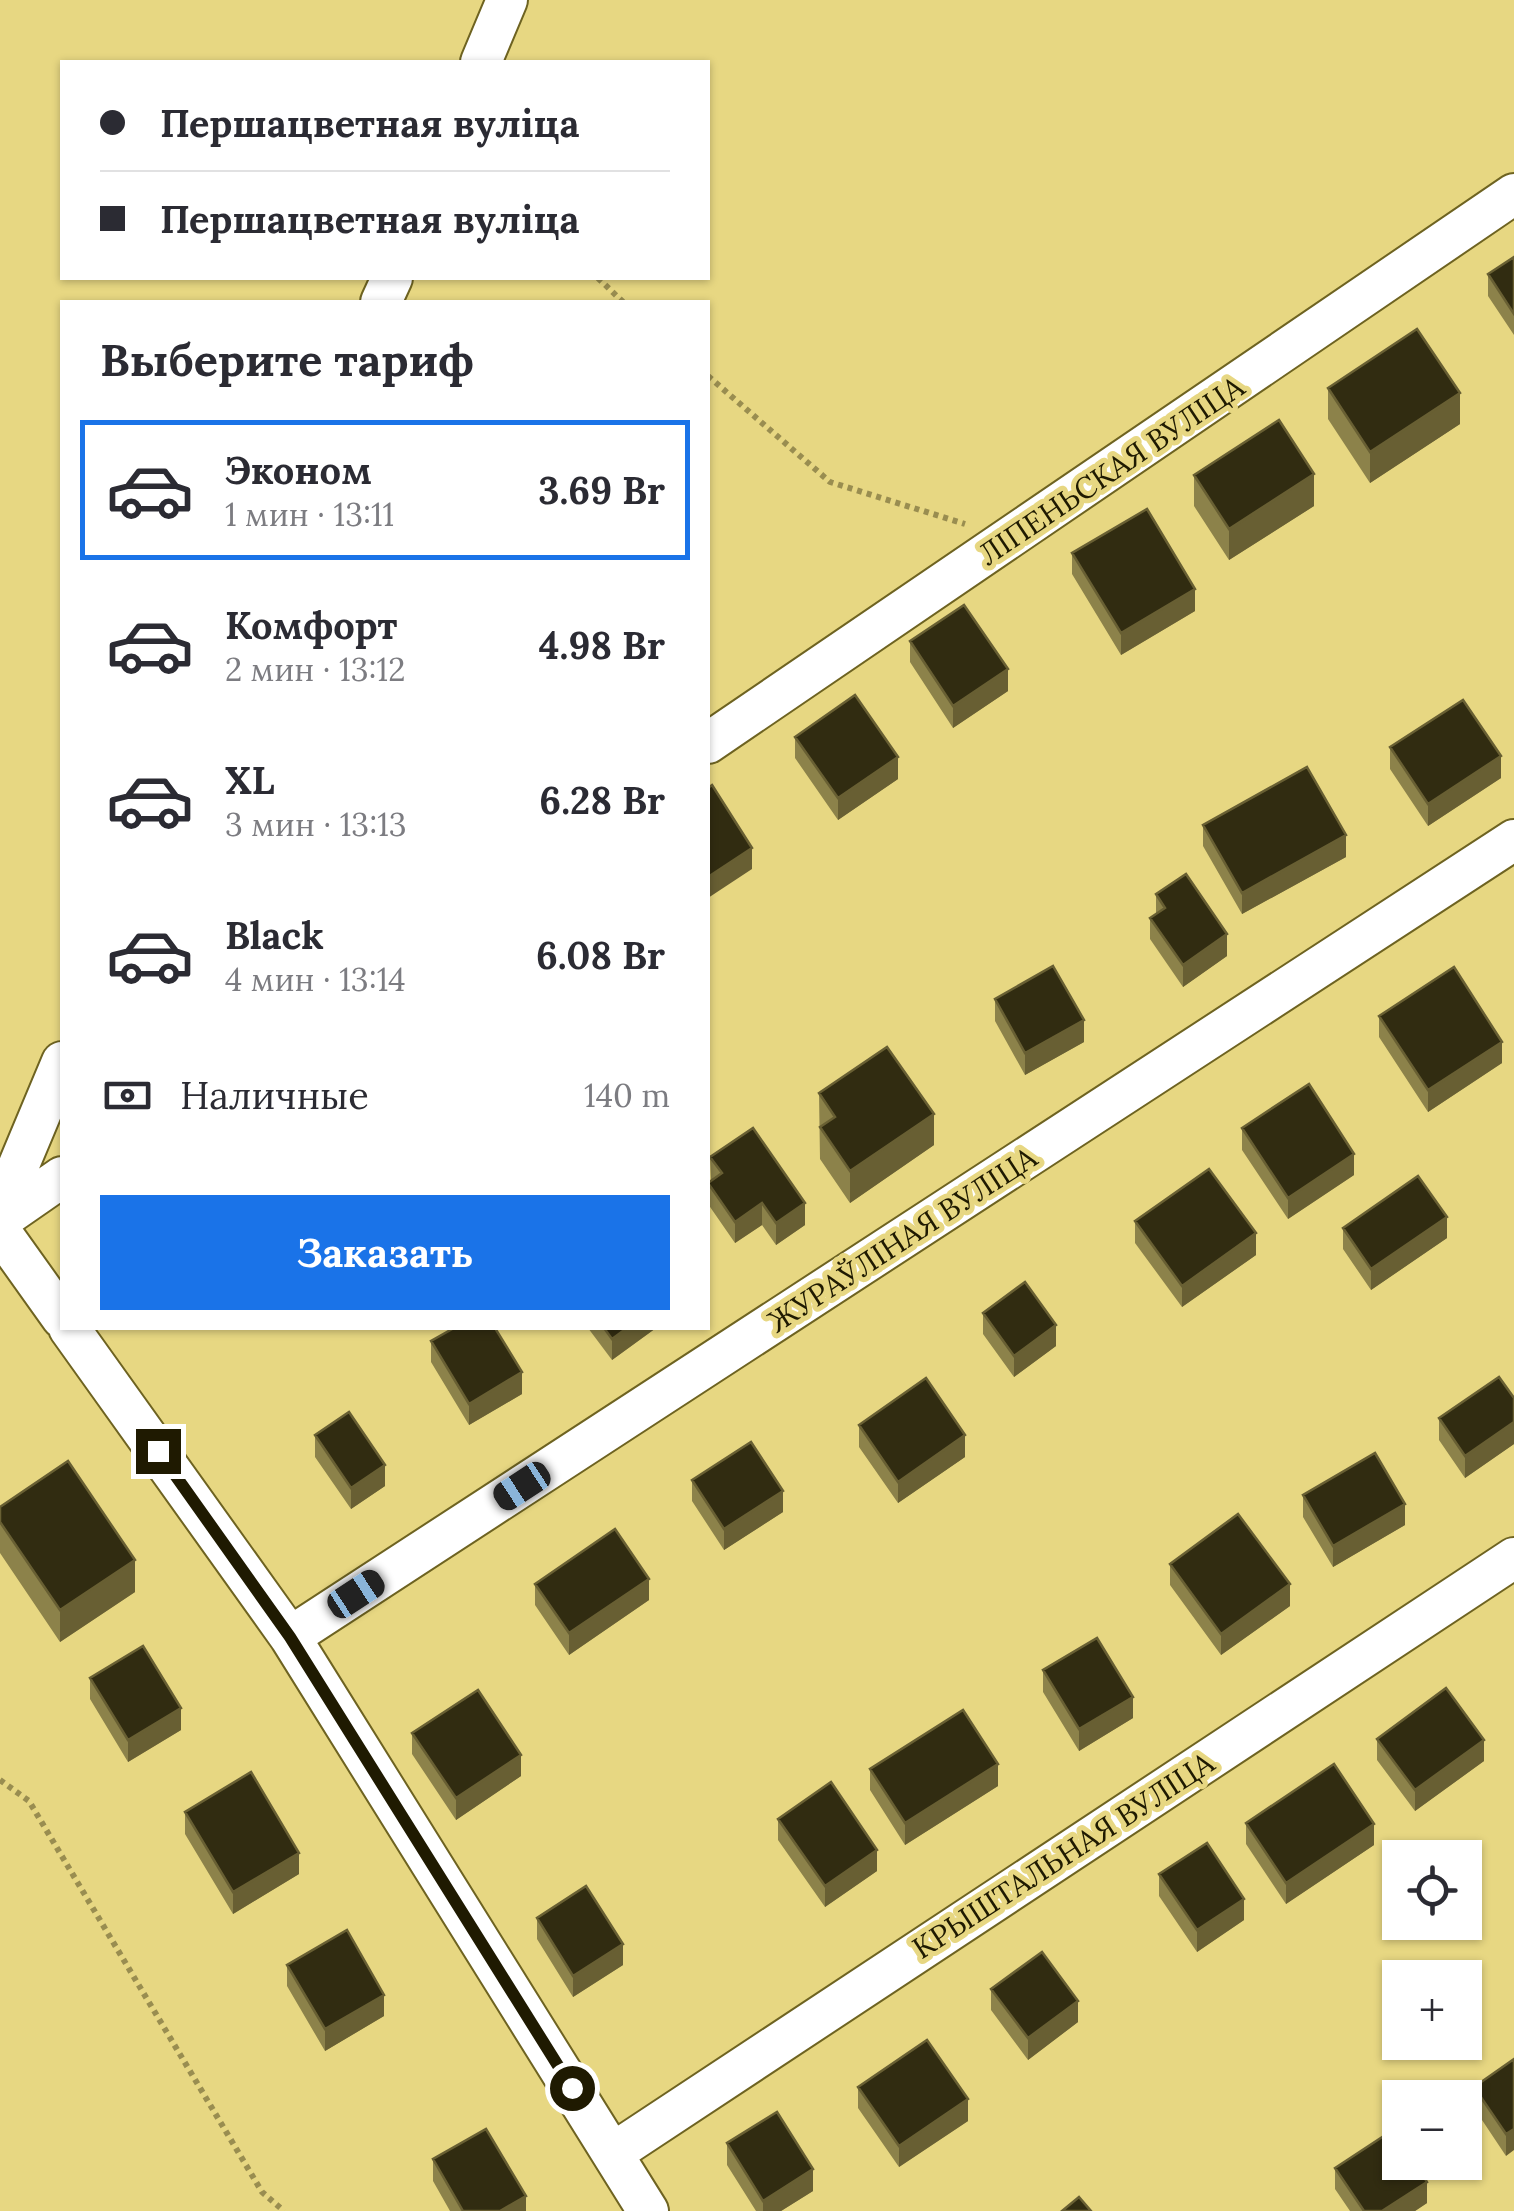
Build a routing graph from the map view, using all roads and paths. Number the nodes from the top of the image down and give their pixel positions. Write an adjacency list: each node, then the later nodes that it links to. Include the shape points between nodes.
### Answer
1 (507, 0): 2 (street)
2 (483, 60)
3 (1514, 194): 7 (street, ЛІПЕНЬСКАЯ ВУЛІЦА)
4 (600, 280): 5 (path)
5 (621, 300)
6 (710, 378): 7 (path, via 830,482)
7 (1011, 539): 8 (street, ЛІПЕНЬСКАЯ ВУЛІЦА)
8 (710, 742)
9 (1514, 840): 18 (street, ЖУРАЎЛІНАЯ ВУЛІЦА)
10 (60, 1067): 12 (street)
11 (60, 1179): 13 (street)
12 (0, 1210)
13 (0, 1220)
14 (0, 1230): 15 (street)
15 (60, 1315)
16 (70, 1330): 18 (street)
17 (1514, 1558): 20 (street, КРЫШТАЛЬНАЯ ВУЛІЦА)
18 (290, 1637): 20 (street)
19 (0, 1780): 21 (path, via 28,1801 262,2192)
20 (612, 2153): 22 (street)
21 (284, 2211)
22 (648, 2211)

